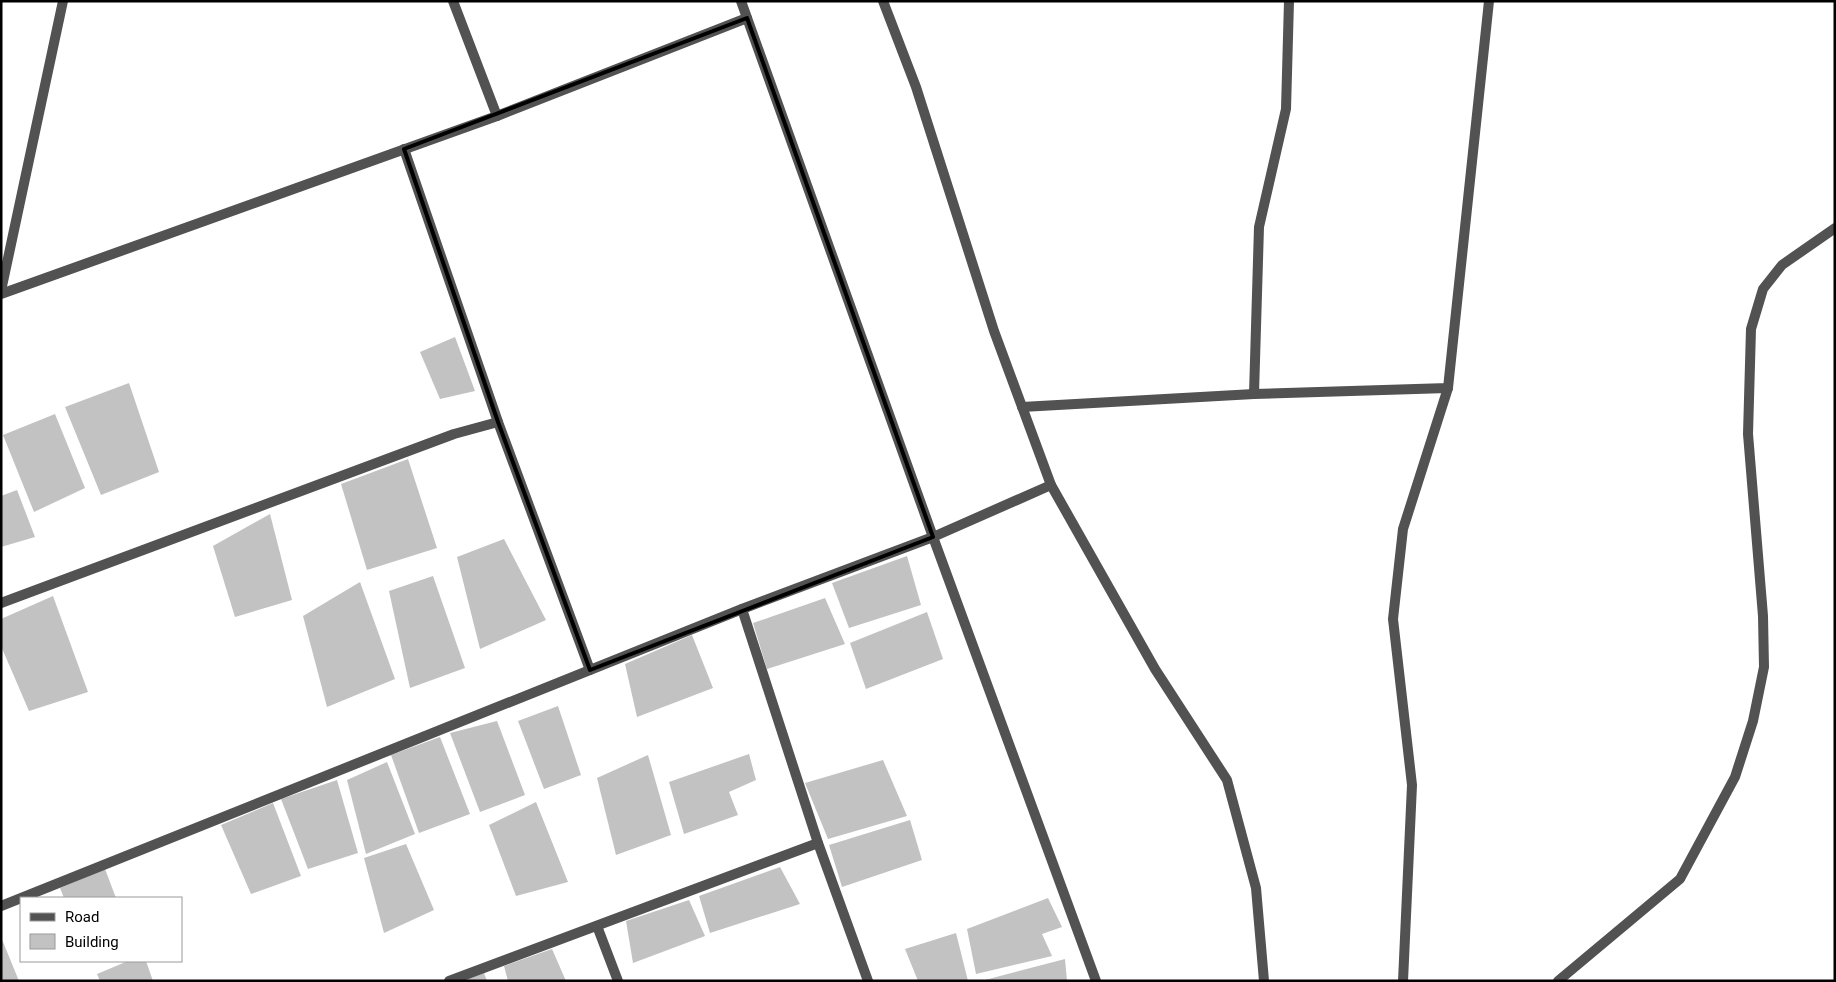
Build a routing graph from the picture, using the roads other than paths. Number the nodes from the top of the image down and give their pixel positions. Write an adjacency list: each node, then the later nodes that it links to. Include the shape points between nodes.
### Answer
1 (63, 1): 11 (street)
2 (453, 1): 8 (street)
3 (741, 1): 7 (street)
4 (884, 1): 14 (street, via 916,87 991,322)
5 (1289, 1): 13 (street, via 1286,109 1259,227)
6 (1489, 1): 12 (street)
7 (747, 18): 8 (street); 17 (street)
8 (497, 116): 9 (street)
9 (404, 149): 11 (street); 15 (street)
10 (1835, 228): 32 (street, via 1782,265 1763,289 1751,329 1748,434 1764,667 1753,721 1735,777 1680,879)
11 (1, 293)
12 (1448, 388): 13 (street); 31 (street, via 1403,529 1393,619 1412,786)
13 (1254, 394): 14 (street)
14 (1022, 406): 16 (street)
15 (498, 422): 18 (street, via 454,434); 20 (street)
16 (1051, 485): 17 (street); 30 (street, via 1154,669 1226,780 1256,888)
17 (933, 537): 19 (street); 29 (street)
18 (1, 603)
19 (742, 609): 20 (street); 21 (street)
20 (590, 670): 22 (street)
21 (818, 843): 25 (street); 28 (street)
22 (23, 897)
23 (20, 898): 24 (street)
24 (1, 906)
25 (597, 926): 26 (street); 27 (street)
26 (449, 981)
27 (618, 981)
28 (868, 981)
29 (1096, 981)
30 (1264, 981)
31 (1403, 981)
32 (1558, 981)

